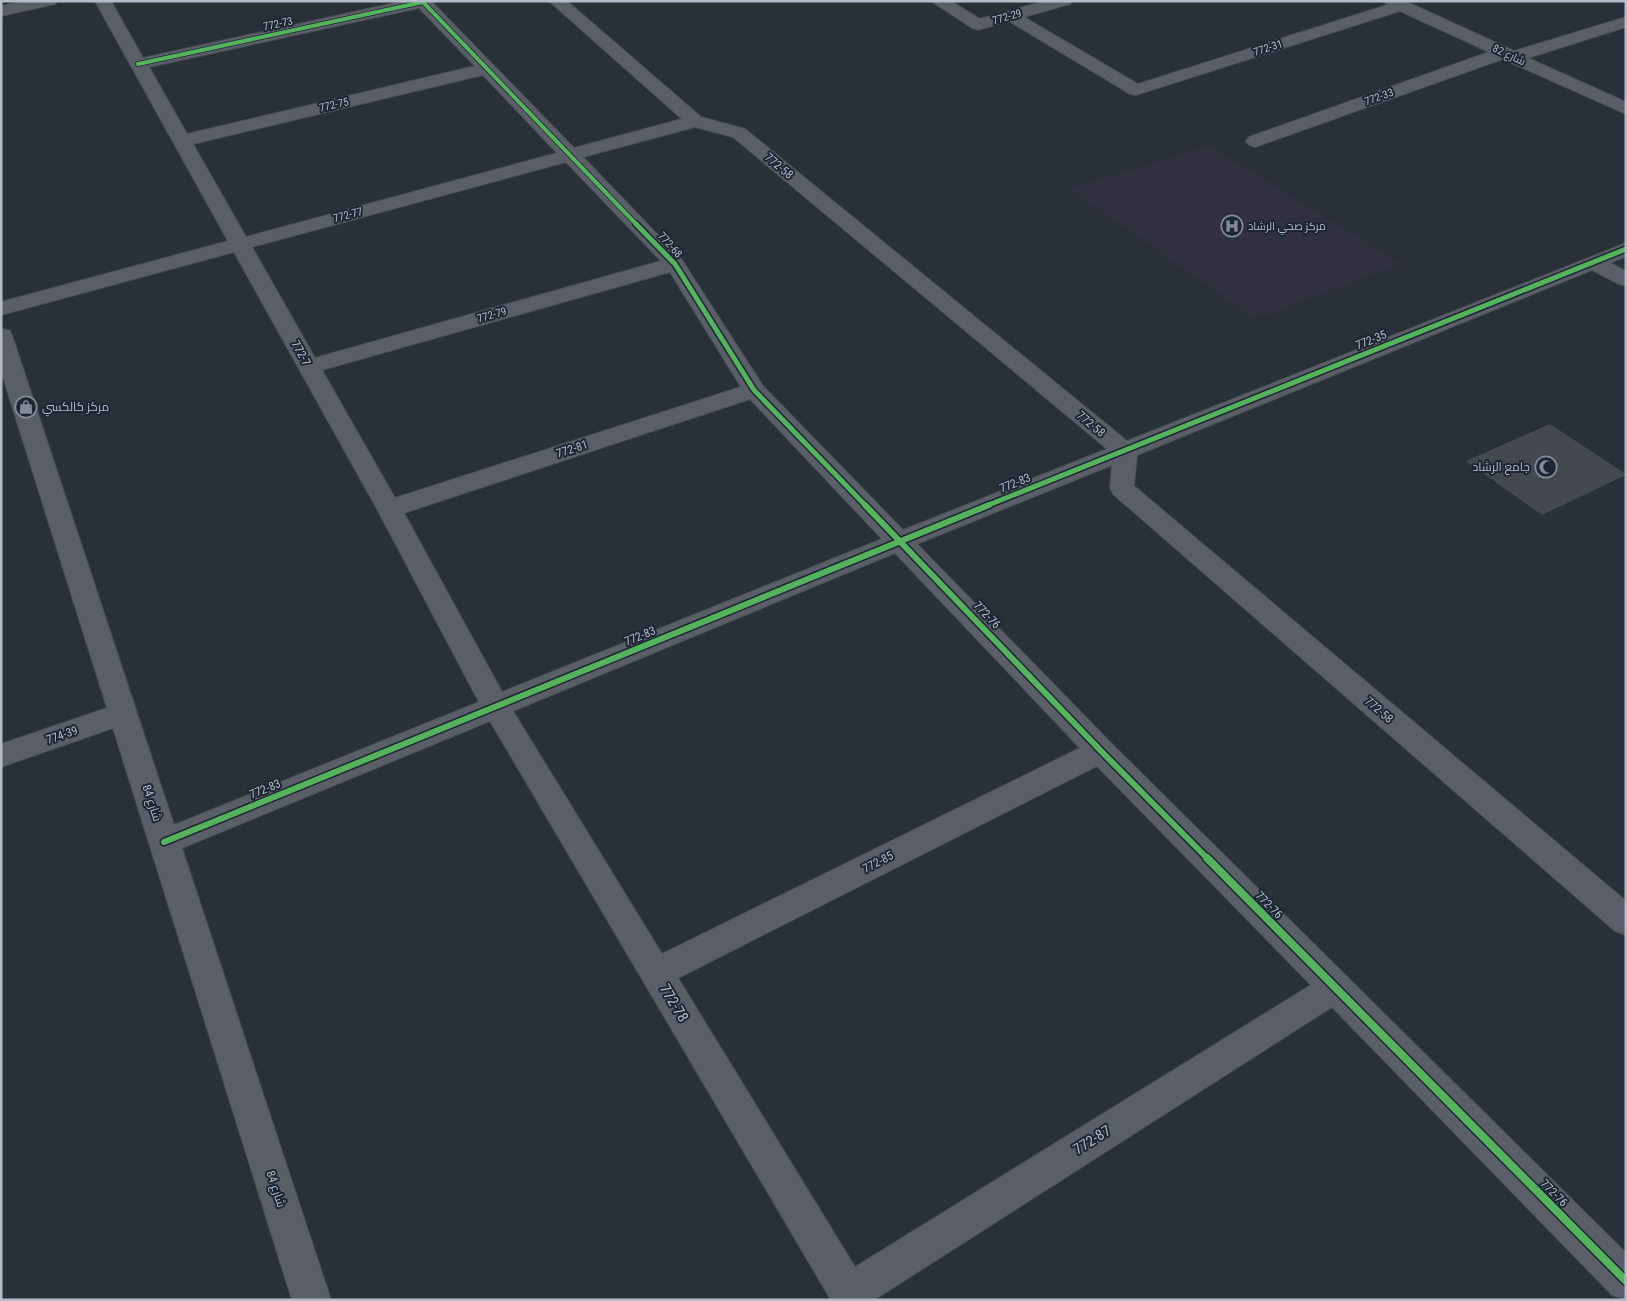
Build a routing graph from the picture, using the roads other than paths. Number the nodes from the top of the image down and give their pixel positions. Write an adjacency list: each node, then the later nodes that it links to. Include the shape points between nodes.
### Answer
1 (49, 1): 8 (street)
2 (103, 1): 12 (street, 772-7)
3 (557, 1): 15 (street, 772-58)
4 (939, 1): 9 (street, 772-29, via 978,25)
5 (1064, 1): 9 (street, 772-29)
6 (422, 2): 12 (street, 772-73); 13 (street, 772-68)
7 (1396, 3): 9 (street, 772-31, via 1136,90); 11 (street, شارع 82)
8 (1, 11)
9 (1010, 16)
10 (1626, 22): 11 (street, 772-33)
11 (1508, 55): 14 (street, شارع 82); 17 (street, 772-33)
12 (138, 64): 16 (street, 772-7)
13 (486, 69): 16 (street, 772-75); 18 (street, 772-68)
14 (1626, 109)
15 (695, 122): 18 (street, 772-77); 28 (street, 772-58, via 739,133)
16 (182, 141): 19 (street, 772-7)
17 (1255, 141)
18 (572, 155): 19 (street, 772-77); 22 (street, 772-68)
19 (240, 244): 24 (street, 772-77); 26 (street, 772-7)
20 (1626, 249): 21 (street, 772-35)
21 (1593, 262): 23 (street); 28 (street, 772-35)
22 (675, 264): 26 (street, 772-79); 27 (street, 772-68)
23 (1626, 280)
24 (1, 309)
25 (1, 335): 32 (street, شارع 84)
26 (309, 367): 29 (street, 772-7)
27 (754, 390): 29 (street, 772-81); 30 (street, 772-68)
28 (1125, 452): 30 (street, 772-83); 36 (street, 772-58, via 1122,488)
29 (389, 509): 31 (street, 772-7)
30 (900, 541): 31 (street, 772-83); 33 (street, 772-76)
31 (496, 707): 35 (street, 772-83); 37 (street, 772-78)
32 (123, 714): 34 (street, 774-39); 35 (street, شارع 84)
33 (1101, 751): 37 (street, 772-85); 38 (street, 772-76)
34 (1, 756)
35 (164, 842): 41 (street, شارع 84)
36 (1626, 922)
37 (656, 973): 40 (street, 772-78)
38 (1334, 988): 39 (street, 772-76); 40 (street, 772-87)
39 (1626, 1281)
40 (851, 1296)
41 (312, 1300)

